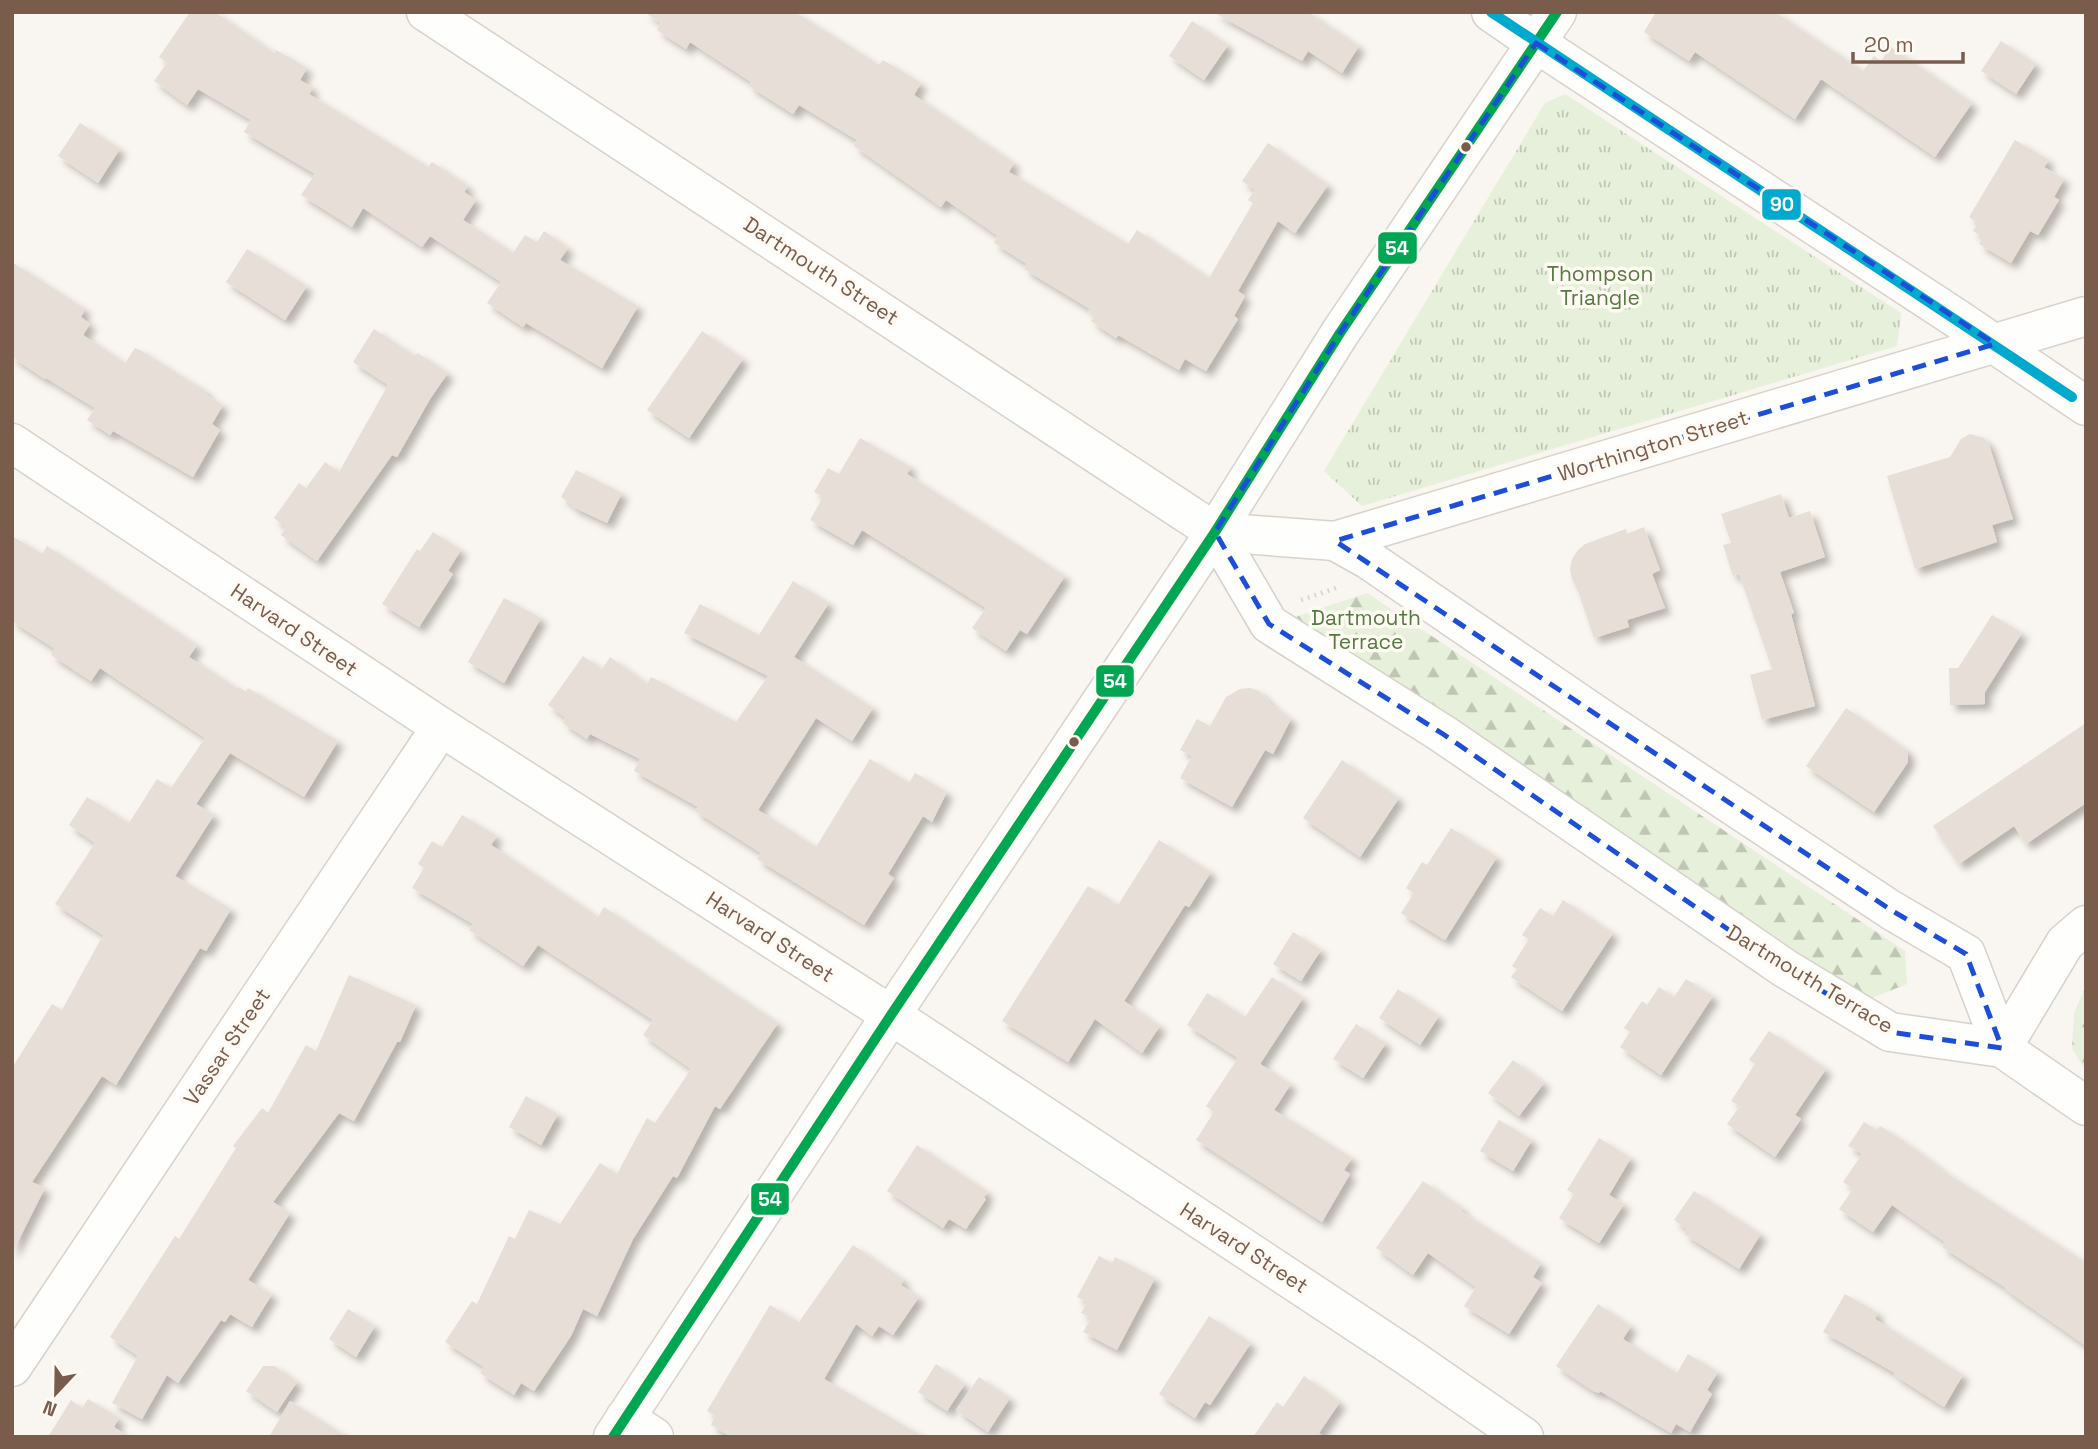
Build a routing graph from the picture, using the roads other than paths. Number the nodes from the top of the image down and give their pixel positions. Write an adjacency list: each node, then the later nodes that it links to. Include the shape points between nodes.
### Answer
1 (426, 12): 8 (street, Dartmouth Street)
2 (1492, 12): 3 (street)
3 (1547, 28): 5 (street); 8 (street, via 1340,333)
4 (2086, 316): 5 (street, Worthington Street)
5 (1995, 344): 6 (street); 9 (street, Worthington Street)
6 (2086, 406)
7 (17, 456): 10 (street, Harvard Street)
8 (1215, 532): 9 (street, Worthington Street); 12 (street); 13 (street, Dartmouth Terrace, via 1269,624 1454,742 1786,969 1890,1032)
9 (1335, 541): 13 (street, via 1891,910 1966,954)
10 (441, 727): 12 (street, Harvard Street); 15 (street, Vassar Street)
11 (2086, 925): 13 (street, via 2065,943)
12 (891, 1015): 16 (street); 17 (street, Harvard Street)
13 (2002, 1048): 14 (street, Dartmouth Terrace)
14 (2086, 1107)
15 (12, 1367)
16 (631, 1430)
17 (1524, 1437)

